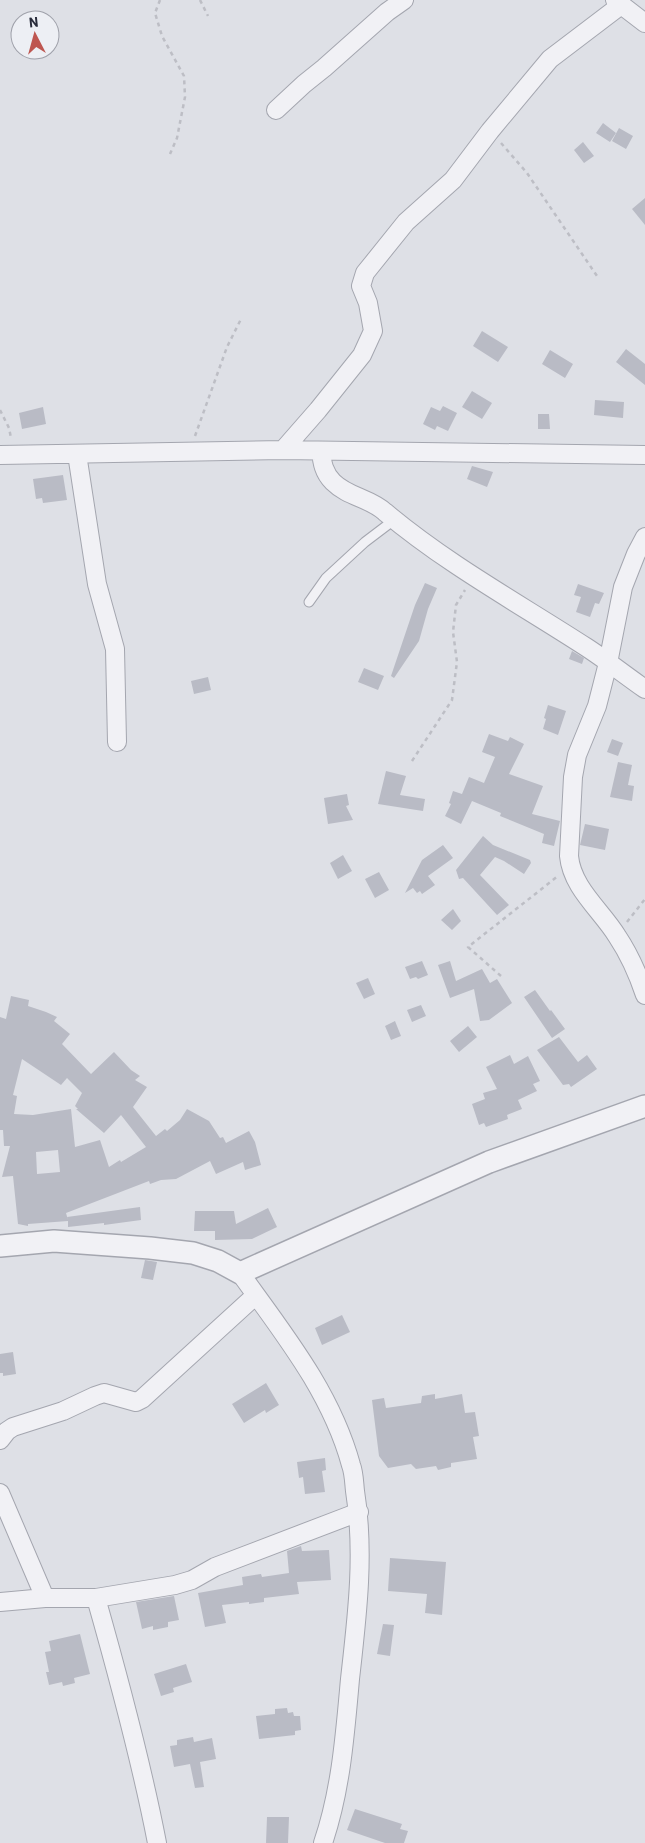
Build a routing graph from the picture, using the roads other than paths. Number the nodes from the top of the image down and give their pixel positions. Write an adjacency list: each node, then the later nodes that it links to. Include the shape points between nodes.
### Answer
1 (404, 0): 4 (street)
2 (618, 3): 3 (street); 5 (street, via 550,59 454,180 406,222 365,274 362,286 373,331 362,355)
3 (645, 23)
4 (276, 110)
5 (283, 450): 6 (street); 7 (street)
6 (320, 451): 9 (street); 10 (street, via 322,465 332,481 345,491 374,504)
7 (77, 454): 8 (street); 16 (street, via 97,584 115,649)
8 (7, 455)
9 (645, 455)
10 (394, 520): 13 (lane, via 326,578); 14 (street, via 447,560)
11 (645, 537): 12 (street)
12 (640, 556): 14 (street, via 623,587)
13 (309, 602)
14 (608, 663): 15 (street); 17 (street, via 597,706 576,762 570,868 635,966)
15 (645, 689)
16 (117, 742)
17 (645, 996)
18 (645, 1106): 20 (street, via 489,1162)
19 (0, 1246): 20 (street, via 54,1241 150,1248 193,1253)
20 (240, 1273): 21 (street)
21 (256, 1295): 22 (street, via 142,1399 136,1402 104,1393 63,1411 13,1427); 24 (street, via 324,1396 352,1466)
22 (0, 1440)
23 (0, 1493): 25 (street)
24 (359, 1512): 26 (street, via 215,1567 192,1580); 29 (street, via 360,1551 354,1638 341,1771)
25 (45, 1598): 26 (street); 27 (street)
26 (96, 1598): 28 (street, via 132,1724)
27 (0, 1602)
28 (157, 1843)
29 (323, 1843)

